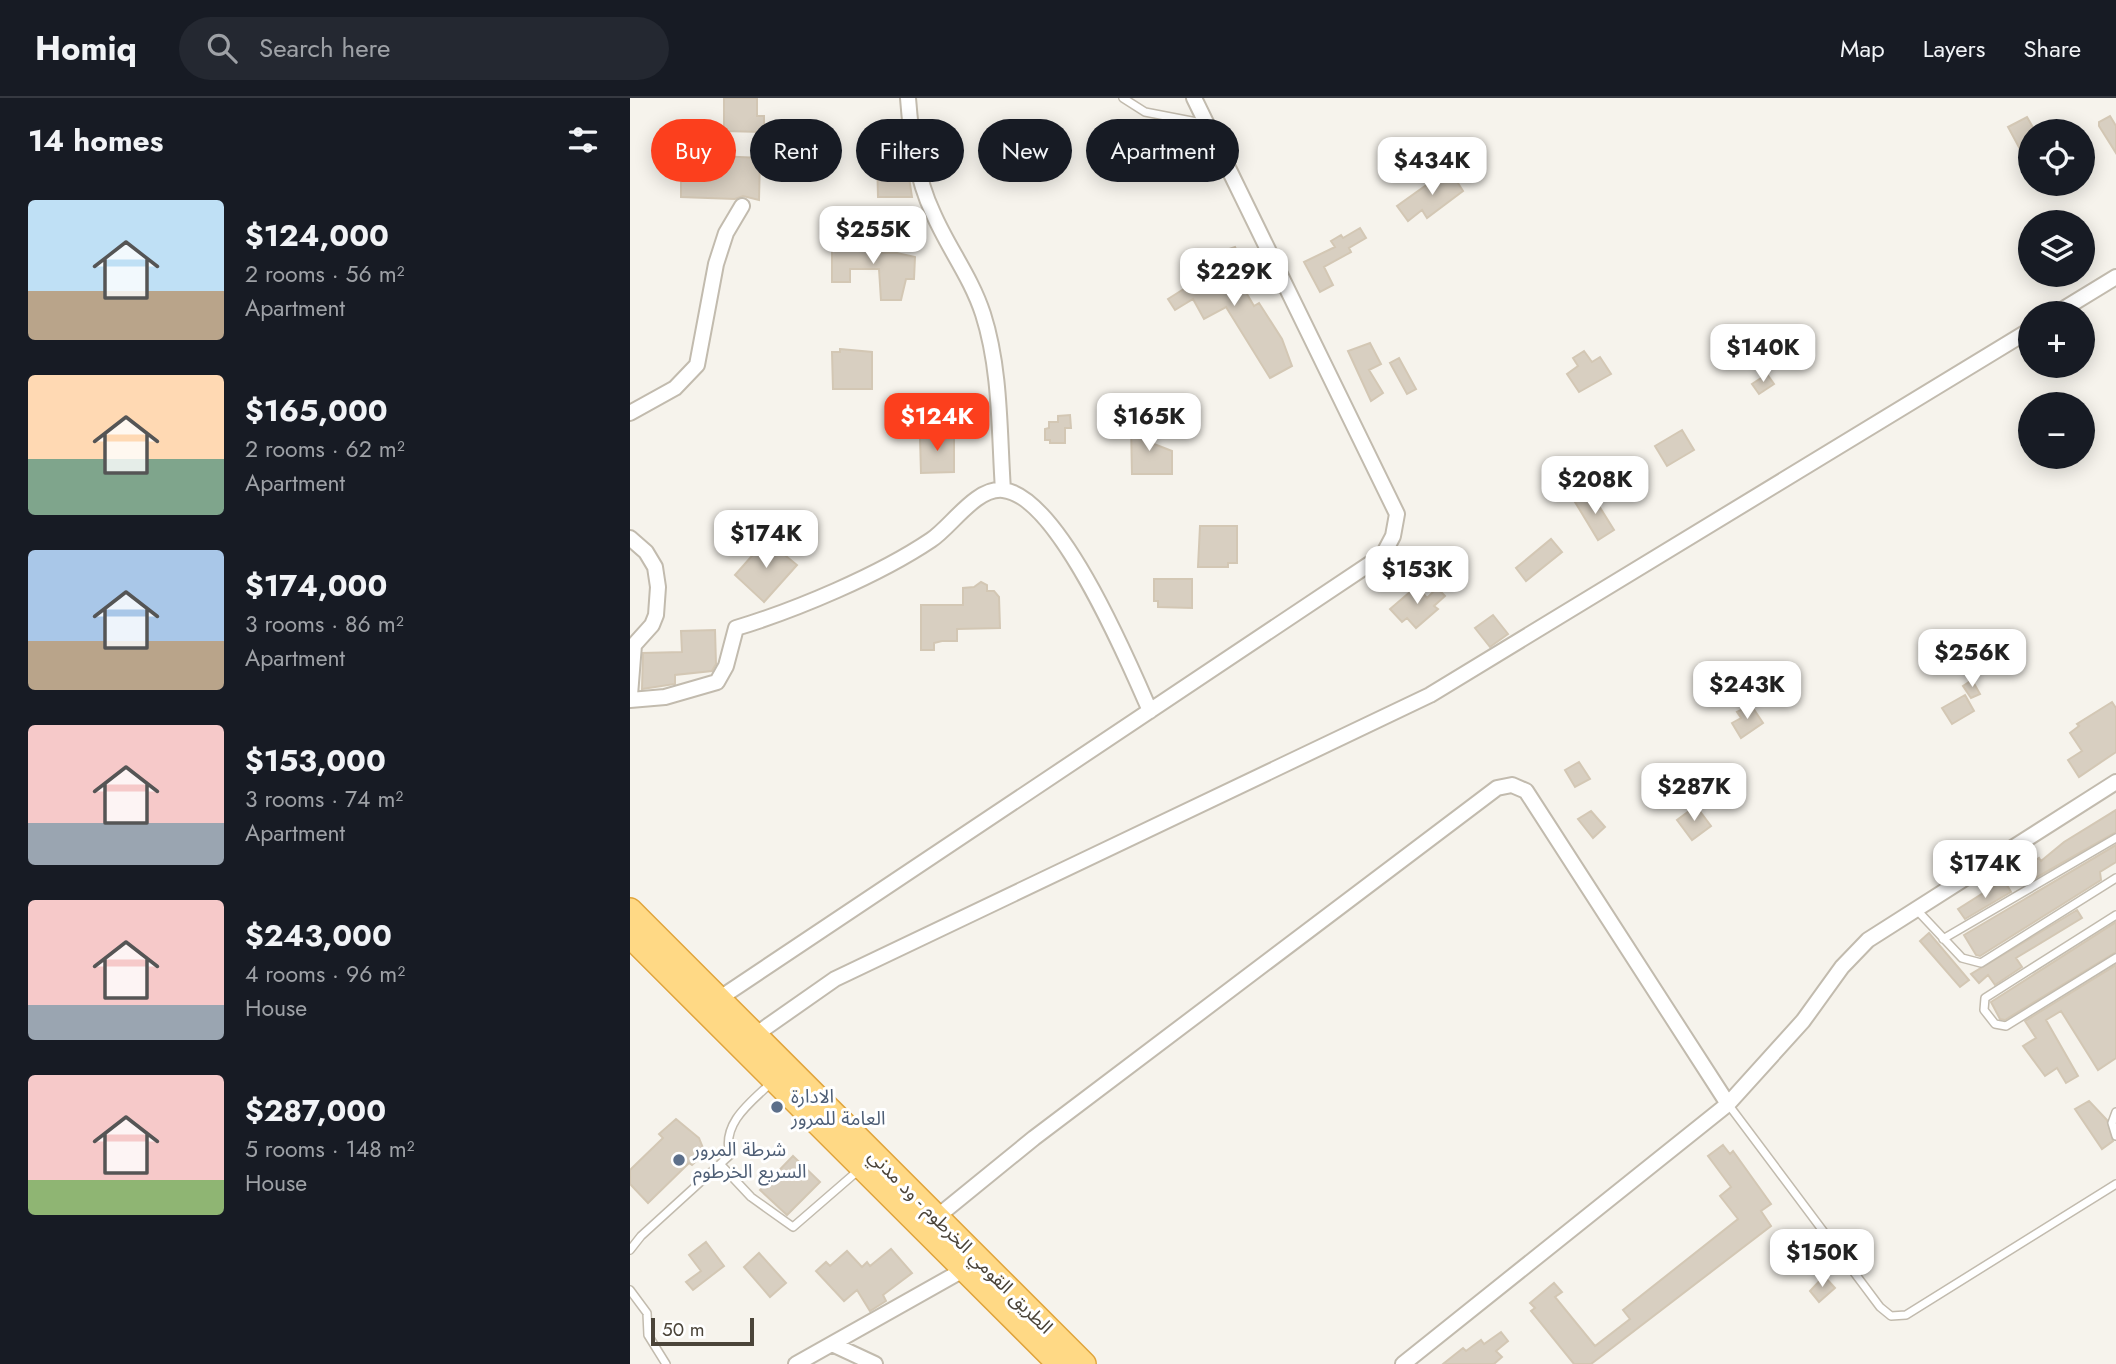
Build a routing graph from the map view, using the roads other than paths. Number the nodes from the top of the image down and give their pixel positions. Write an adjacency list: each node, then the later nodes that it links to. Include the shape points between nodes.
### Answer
1 (908, 98): 12 (street, via 922,185 969,278 986,326 998,393)
2 (1124, 98): 4 (lane, via 1145,112)
3 (1194, 98): 5 (street)
4 (1181, 119)
5 (1204, 119)
6 (1235, 182): 16 (street, via 1397,514 1383,555)
7 (742, 206): 11 (street, via 726,233 716,264 697,365 676,388)
8 (2116, 277): 9 (street)
9 (2077, 301)
10 (2018, 337): 27 (street, via 1430,695 835,979)
11 (630, 413)
12 (1003, 490): 15 (street, via 988,492 929,542 893,561 800,606 736,628 717,682 665,697); 16 (street, via 1026,499 1049,524 1101,604)
13 (630, 538): 14 (street, via 655,567 658,587 652,625 634,645)
14 (630, 695)
15 (630, 700)
16 (1150, 711): 26 (street)
17 (2116, 782): 20 (street)
18 (2116, 838): 24 (lane)
19 (2116, 878): 24 (lane, via 1981,963 1962,958)
20 (1915, 907): 24 (lane); 29 (street, via 1868,940)
21 (630, 910): 26 (highway, الطريق القومي الخرطوم - ود مدني)
22 (2116, 915): 25 (lane, via 1985,998 1984,1010 1995,1024 2006,1026)
23 (630, 936): 28 (highway, الطريق القومي الخرطوم - ود مدني)
24 (1943, 939)
25 (2116, 958)
26 (720, 998): 27 (highway, الطريق القومي الخرطوم - ود مدني)
27 (755, 1035): 28 (highway, الطريق القومي الخرطوم - ود مدني)
28 (781, 1074): 32 (lane, via 735,1119 727,1145 730,1155); 33 (highway, الطريق القومي الخرطوم - ود مدني); 35 (highway, الطريق القومي الخرطوم - ود مدني)
29 (1728, 1104): 34 (lane, via 1891,1316 1906,1315); 35 (street, via 1526,791 1512,785 1486,796 1034,1138); 45 (street)
30 (2116, 1112): 31 (lane, via 2112,1123)
31 (2116, 1136)
32 (721, 1165): 33 (lane, via 741,1188 793,1227); 36 (lane)
33 (863, 1166): 35 (highway, الطريق القومي الخرطوم - ود مدني)
34 (2116, 1184)
35 (931, 1223): 37 (highway, الطريق القومي الخرطوم - ود مدني); 44 (highway, الطريق القومي الخرطوم - ود مدني)
36 (630, 1250)
37 (965, 1269): 39 (street); 43 (highway, الطريق القومي الخرطوم - ود مدني)
38 (630, 1290): 40 (lane, via 647,1313 648,1335)
39 (832, 1344): 41 (street); 42 (street)
40 (666, 1364)
41 (796, 1364)
42 (875, 1364)
43 (1059, 1364)
44 (1084, 1364)
45 (1403, 1364)

